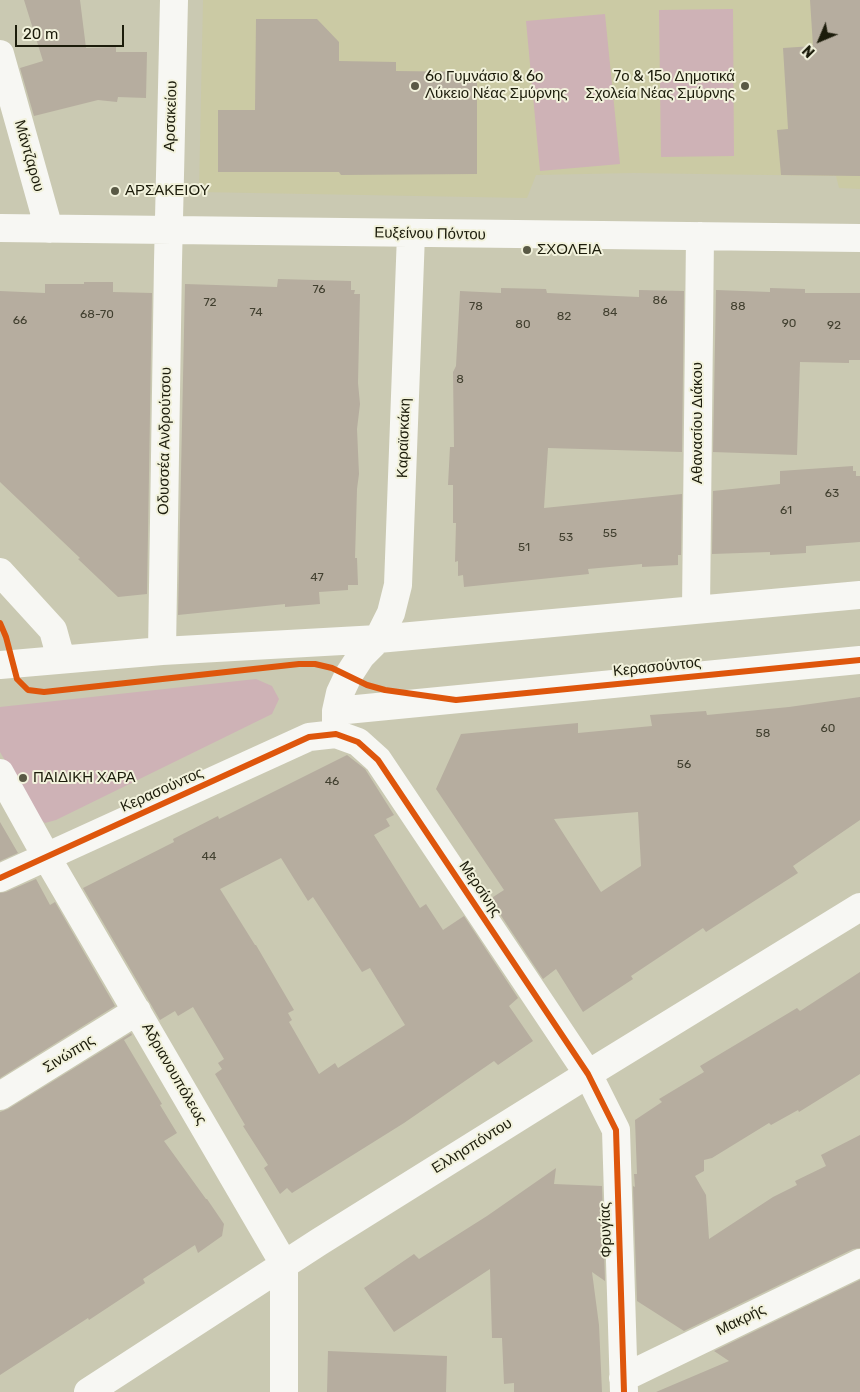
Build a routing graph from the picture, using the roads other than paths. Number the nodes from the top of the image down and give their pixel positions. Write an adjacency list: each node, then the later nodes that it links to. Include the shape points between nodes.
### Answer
1 (174, 0): 5 (street, Αρσακείου)
2 (0, 54): 4 (street, Μάντζαρου)
3 (0, 228): 4 (street, Ευξείνου Πόντου)
4 (49, 229): 5 (street, Ευξείνου Πόντου)
5 (168, 231): 6 (street, Ευξείνου Πόντου); 13 (street, Οδυσσέα Ανδρούτσου)
6 (411, 234): 7 (street, Ευξείνου Πόντου); 12 (street, Καραϊσκάκη, via 398,584)
7 (700, 236): 8 (street, Ευξείνου Πόντου); 11 (street, Αθανασίου Διάκου)
8 (860, 238)
9 (0, 572): 14 (street, via 53,630)
10 (860, 595): 11 (street)
11 (696, 609): 12 (street)
12 (378, 639): 13 (street); 17 (street, via 348,676 340,693)
13 (162, 652): 14 (street)
14 (61, 659): 16 (street)
15 (860, 660): 17 (street, Κερασούντος)
16 (0, 665)
17 (336, 723): 19 (street, Κερασούντος); 23 (street, Μερσίνης, via 378,760)
18 (0, 773): 19 (street, Αδριανουπόλεως)
19 (46, 856): 20 (street, Κερασούντος); 22 (street, Αδριανουπόλεως)
20 (0, 878)
21 (860, 907): 23 (street, Ελλησπόντου)
22 (137, 1011): 24 (street, Σινώπης); 26 (street, Αδριανουπόλεως)
23 (588, 1074): 26 (street, Ελλησπόντου); 27 (street, Φρυγίας, via 616,1130)
24 (0, 1096)
25 (860, 1263): 27 (street, Μακρής)
26 (284, 1264): 28 (street, Ελλησπόντου); 29 (street)
27 (623, 1385)
28 (88, 1392)
29 (284, 1392)

